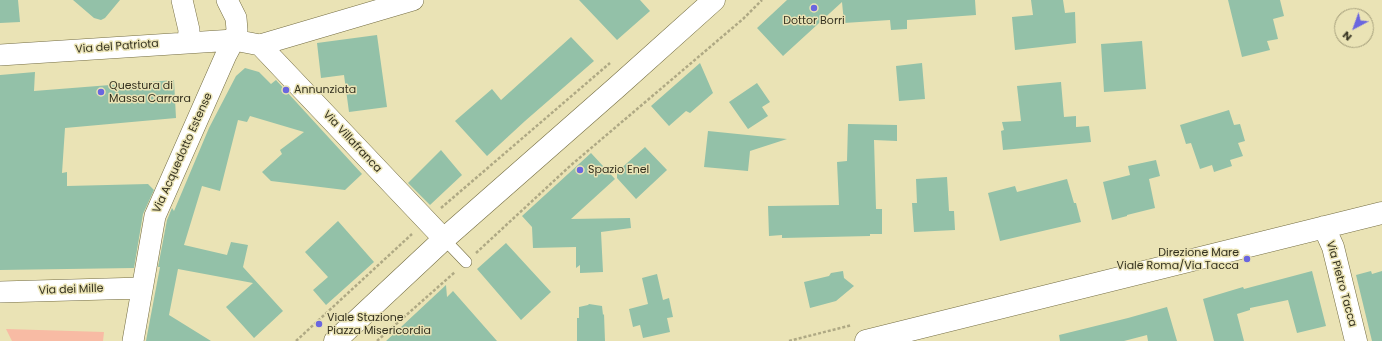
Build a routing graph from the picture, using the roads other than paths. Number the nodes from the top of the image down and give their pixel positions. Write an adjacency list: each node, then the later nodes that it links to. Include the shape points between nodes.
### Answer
1 (182, 0): 6 (street, via 189,30)
2 (227, 0): 5 (street, Via Acquedotto Estense, via 236,18 237,30)
3 (413, 0): 7 (street)
4 (714, 0): 11 (main road)
5 (234, 40): 6 (street, Via del Patriota); 7 (street, Via del Patriota); 13 (street, Via Acquedotto Estense, via 155,216)
6 (188, 43): 8 (street, Via del Patriota)
7 (260, 45): 11 (street, Via Villafranca)
8 (0, 55)
9 (1382, 213): 10 (main road)
10 (1324, 227): 17 (main road); 18 (main road, Via Pietro Tacca, via 1333,247)
11 (444, 239): 12 (lane); 16 (main road)
12 (466, 262)
13 (142, 288): 14 (street, Via dei Mille); 15 (street, Via Acquedotto Estense)
14 (0, 292)
15 (133, 341)
16 (336, 341)
17 (866, 341)
18 (1356, 341)

